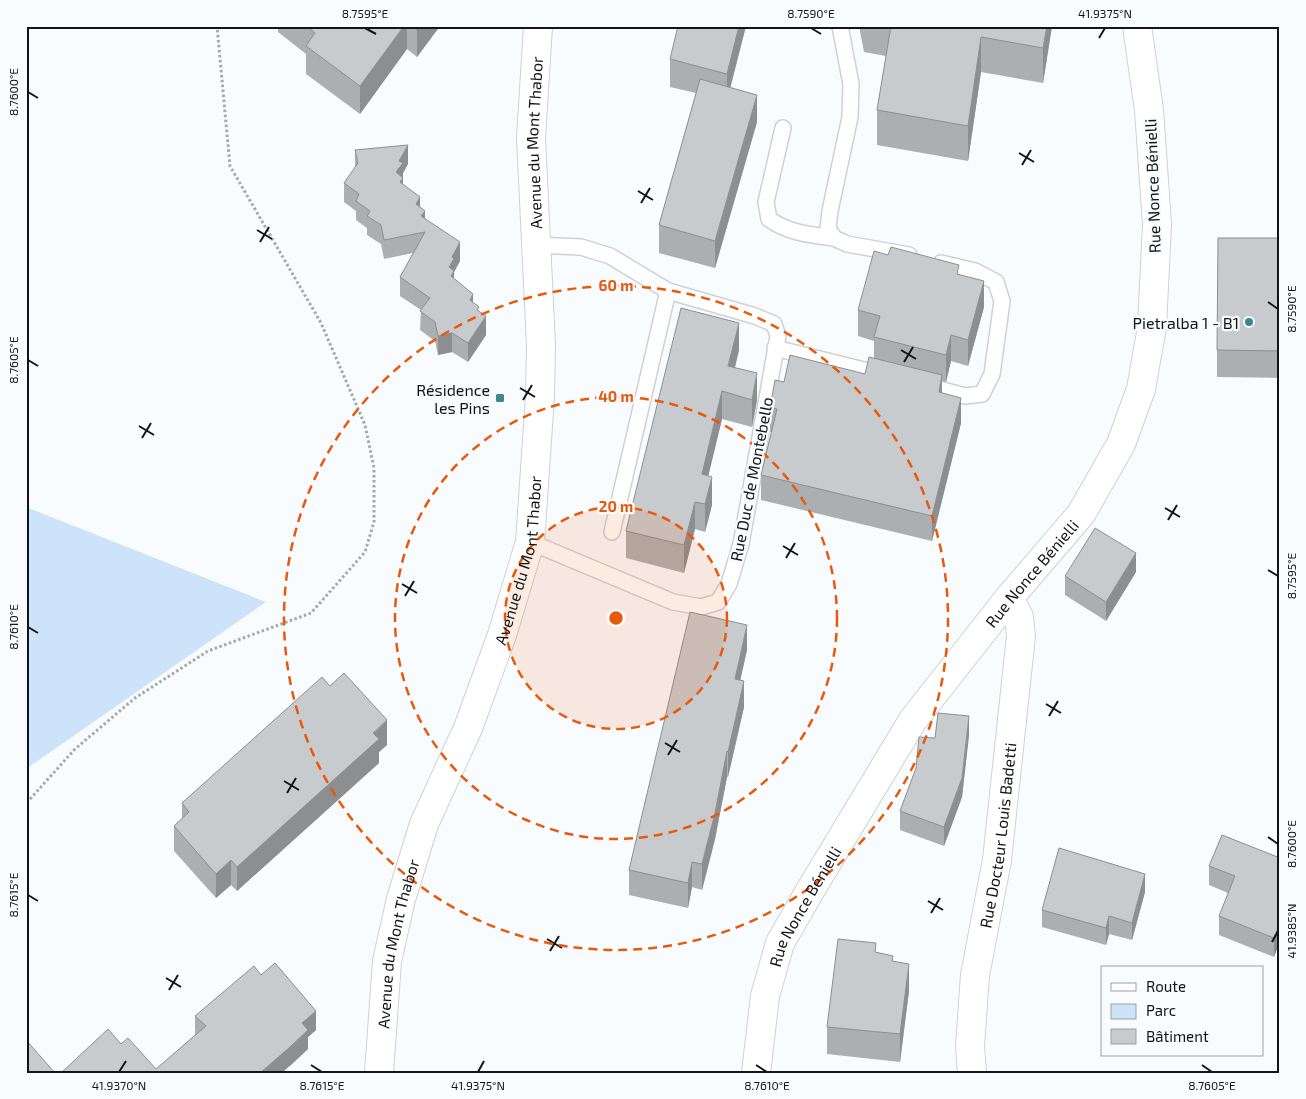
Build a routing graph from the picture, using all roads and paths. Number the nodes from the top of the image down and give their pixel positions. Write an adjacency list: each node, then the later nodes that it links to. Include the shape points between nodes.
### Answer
1 (217, 26): 13 (path, via 230,166 321,323 366,425 374,468 374,522 365,552 311,613 208,651 135,698 75,749)
2 (538, 26): 7 (street, Avenue du Mont Thabor, via 531,138)
3 (840, 26): 6 (lane, via 850,84 850,116 830,211 828,228)
4 (1137, 26): 12 (street, Rue Nonce Bénielli, via 1150,110 1157,224 1152,327 1141,389 1121,444 1081,514)
5 (783, 128): 6 (lane, via 766,202 769,219 778,226 804,234)
6 (834, 238): 9 (lane, via 847,244 975,271 996,282 1002,301 992,374 982,394 965,396)
7 (535, 245): 8 (lane, Rue Duc de Montebello, via 581,247 610,256); 11 (street, Avenue du Mont Thabor, via 541,345)
8 (668, 291): 9 (lane, Rue Duc de Montebello, via 774,324 778,336); 10 (lane)
9 (775, 348): 11 (lane, Rue Duc de Montebello, via 741,544 729,584 718,602 701,607 673,602)
10 (612, 532)
11 (530, 542): 14 (street, Avenue du Mont Thabor, via 498,645 468,728 424,824 401,899 387,960)
12 (1009, 598): 15 (street, Rue Nonce Bénielli, via 913,720 780,943 765,996); 16 (street, Rue Docteur Louis Badetti, via 1019,617 1021,636 997,860 975,975 970,1046)
13 (26, 802)
14 (379, 1073)
15 (756, 1073)
16 (972, 1073)

